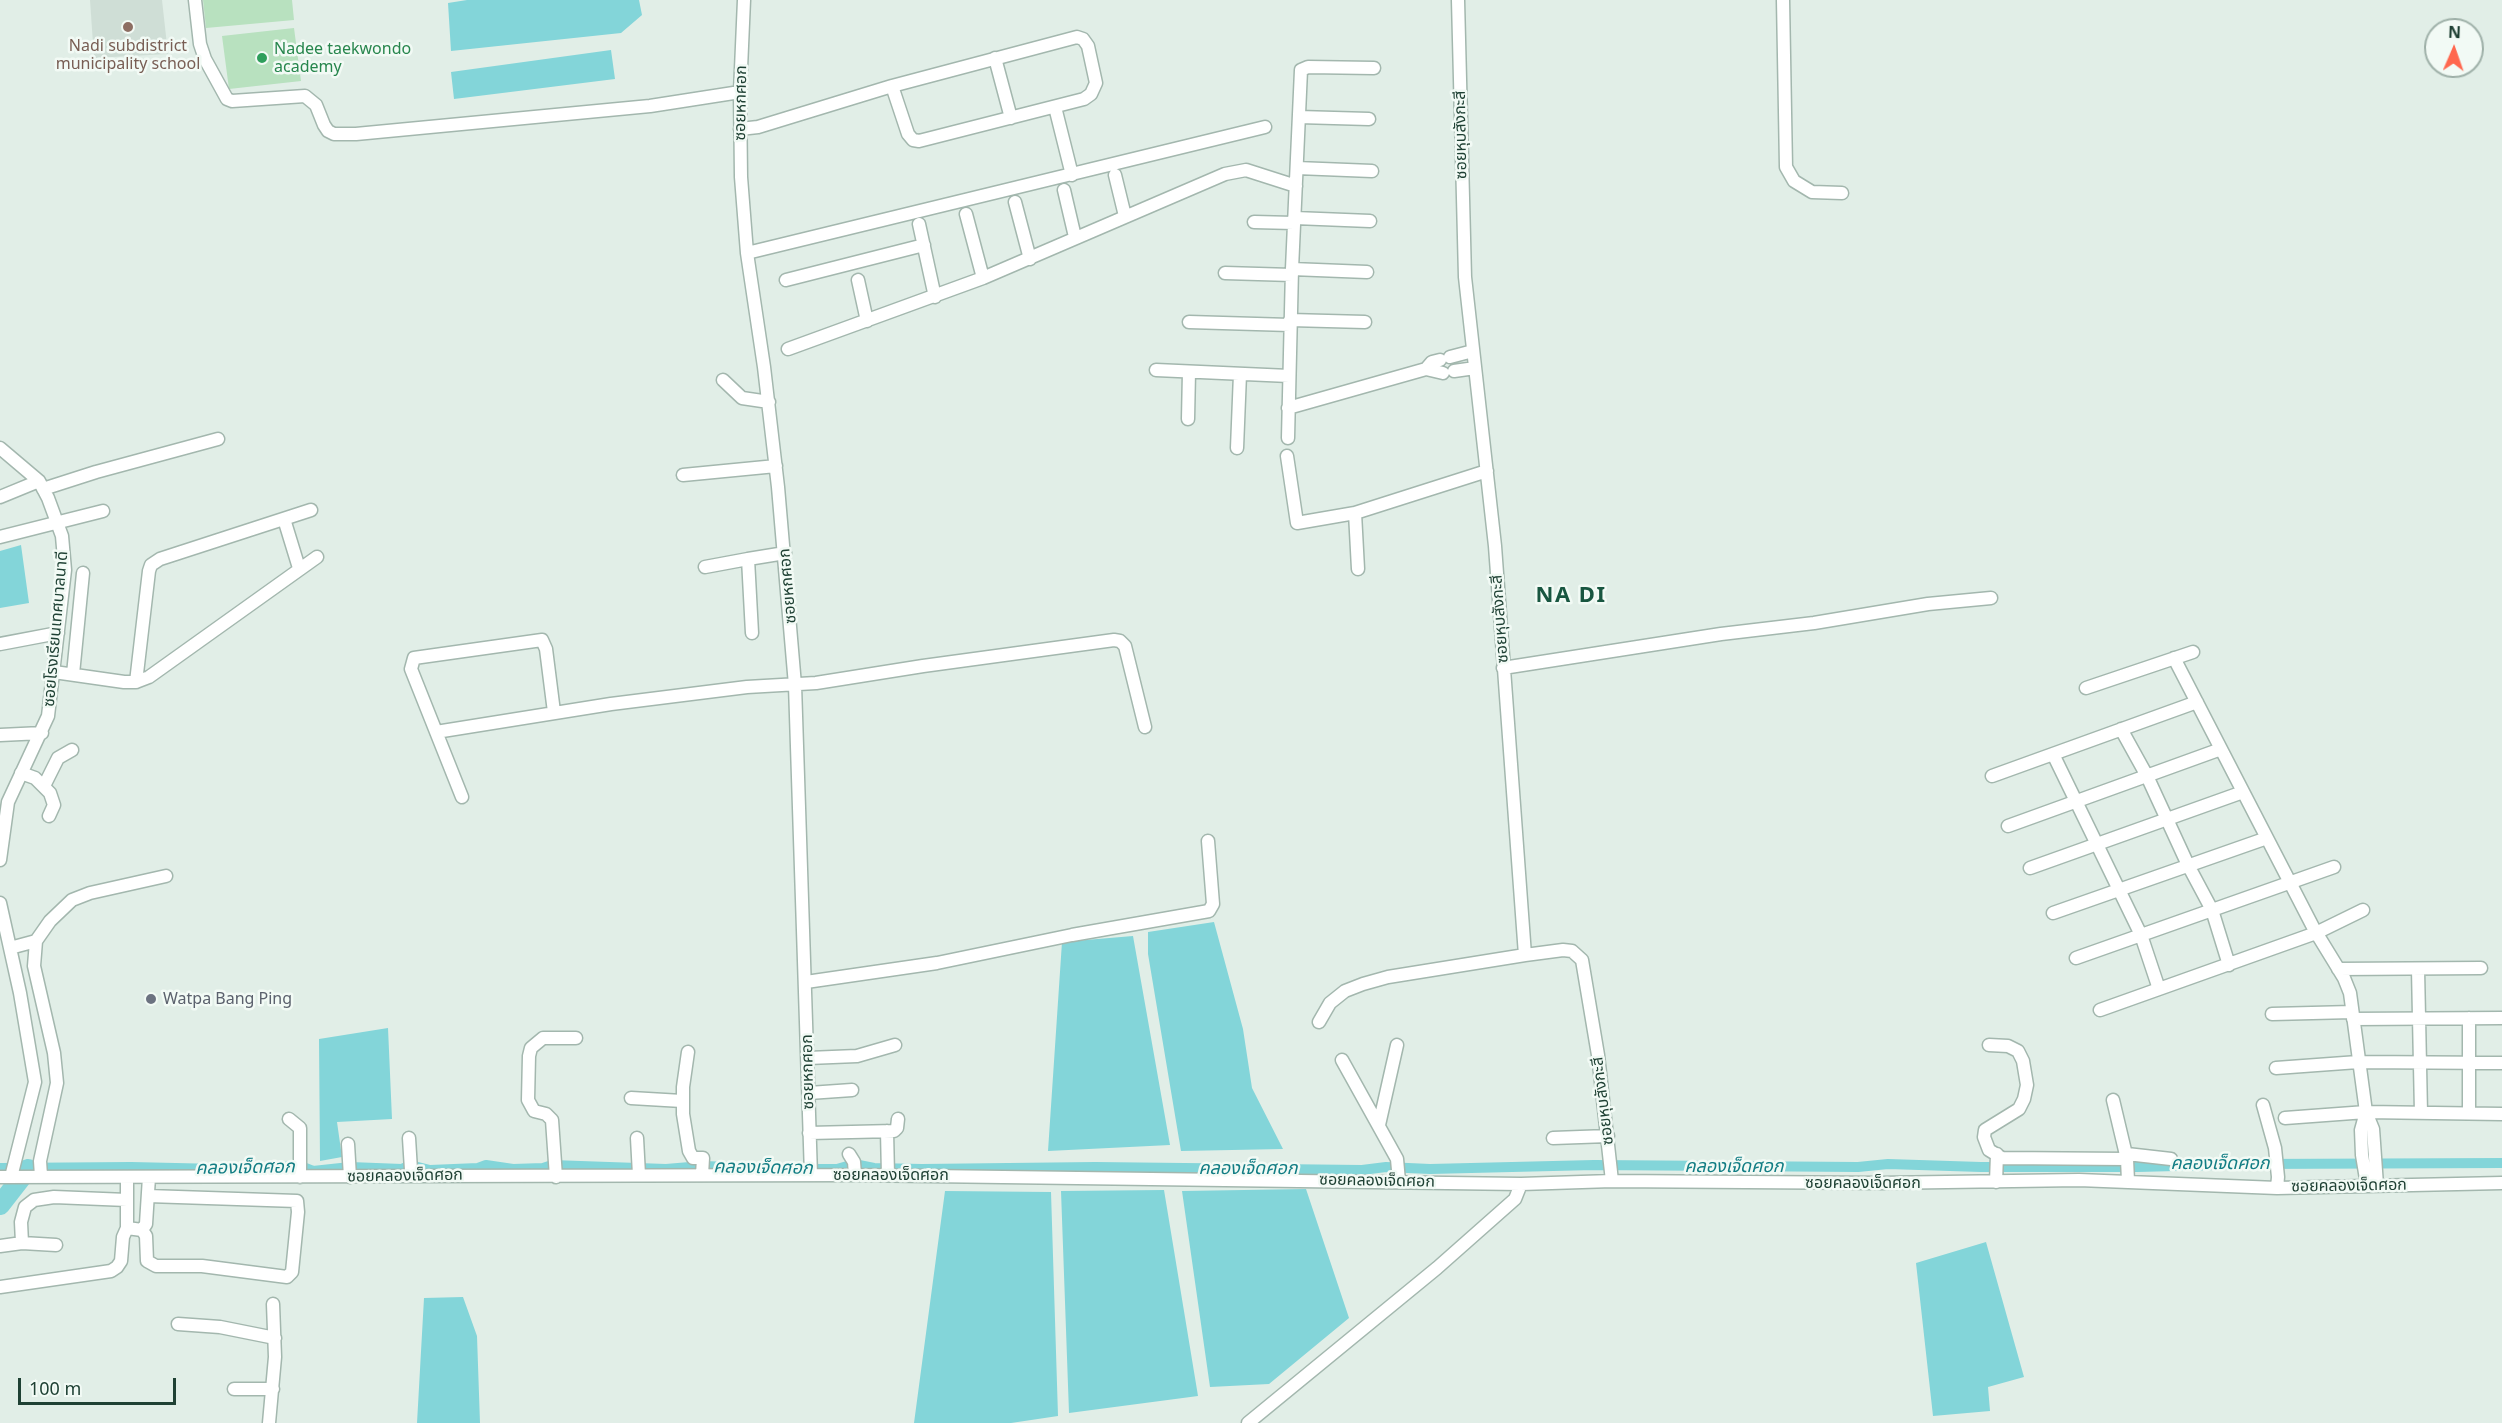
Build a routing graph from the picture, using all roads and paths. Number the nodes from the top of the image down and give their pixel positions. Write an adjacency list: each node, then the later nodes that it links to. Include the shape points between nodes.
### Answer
1 (195, 0): 8 (street, via 200,44 227,99 305,96 316,105 324,125 334,134 650,106)
2 (744, 0): 8 (street, ซอยหกศอก)
3 (1458, 0): 45 (street, ซอยหุบสังกะสี, via 1465,277)
4 (1783, 0): 21 (street, via 1786,167 1794,181 1812,192)
5 (995, 58): 7 (street); 9 (street, via 1077,37 1086,42 1096,73 1095,89 1084,99); 11 (street)
6 (1374, 68): 10 (street, via 1303,68)
7 (892, 86): 11 (street, via 913,140); 14 (street)
8 (740, 92): 14 (street, ซอยหกศอก)
9 (1055, 107): 11 (street); 17 (street)
10 (1299, 117): 12 (street); 15 (street)
11 (1011, 118)
12 (1370, 119)
13 (1265, 127): 17 (street)
14 (749, 128): 31 (street, ซอยหกศอก, via 741,177)
15 (1297, 168): 16 (street); 19 (street)
16 (1372, 171)
17 (1072, 175): 31 (street)
18 (1115, 176): 24 (street)
19 (1296, 186): 24 (street, via 1254,172 1237,171); 25 (street)
20 (1064, 190): 29 (street)
21 (1842, 193)
22 (1015, 202): 32 (street)
23 (966, 214): 36 (street)
24 (1125, 216): 29 (street)
25 (1294, 220): 26 (street); 27 (street); 33 (street)
26 (1370, 221)
27 (1254, 222)
28 (919, 224): 30 (street)
29 (1075, 237): 32 (street)
30 (924, 245): 37 (street); 39 (street)
31 (756, 251): 53 (street, ซอยหกศอก)
32 (1030, 259): 36 (street)
33 (1292, 272): 34 (street); 35 (street); 43 (street)
34 (1367, 272)
35 (1225, 273)
36 (983, 278): 39 (street)
37 (786, 280)
38 (858, 280): 40 (street)
39 (935, 297): 40 (street)
40 (867, 321): 44 (street)
41 (1189, 322): 43 (street)
42 (1365, 322): 43 (street)
43 (1290, 323): 51 (street)
44 (788, 349)
45 (1473, 351): 46 (street, ซอยหุบสังกะสี); 47 (street, via 1432,362)
46 (1475, 368): 47 (street, via 1449,372); 62 (street, ซอยหุบสังกะสี)
47 (1426, 369): 54 (street)
48 (1156, 370): 49 (street)
49 (1189, 372): 50 (street); 55 (street)
50 (1240, 374): 51 (street); 59 (street)
51 (1289, 376): 54 (street)
52 (723, 381): 53 (street, via 742,398)
53 (769, 402): 61 (street, ซอยหกศอก)
54 (1288, 408): 56 (street)
55 (1188, 419)
56 (1288, 438)
57 (218, 439): 64 (street)
58 (0, 448): 64 (street, ซอยโรงเรียนเทศบาลนาดี)
59 (1237, 448)
60 (1287, 456): 68 (street, via 1297,523)
61 (776, 466): 63 (street); 72 (street, ซอยหกศอก)
62 (1487, 471): 68 (street); 85 (street, ซอยหุบสังกะสี)
63 (683, 475)
64 (41, 485): 65 (street); 70 (street, ซอยโรงเรียนเทศบาลนาดี)
65 (0, 497)
66 (311, 510): 69 (street)
67 (103, 511): 70 (street)
68 (1355, 513): 77 (street)
69 (284, 519): 76 (street); 88 (street, via 151,565)
70 (58, 523): 71 (street); 80 (street, ซอยโรงเรียนเทศบาลนาดี, via 65,570)
71 (0, 537)
72 (785, 553): 74 (street); 89 (street, ซอยหกศอก)
73 (316, 557): 76 (street)
74 (748, 560): 75 (street); 81 (street)
75 (705, 567)
76 (299, 568): 88 (street)
77 (1359, 569)
78 (83, 573): 87 (street)
79 (1991, 598): 85 (street, via 1928,604)
80 (58, 633): 82 (street); 86 (street, ซอยโรงเรียนเทศบาลนาดี)
81 (752, 633)
82 (0, 644)
83 (2193, 652): 84 (street)
84 (2174, 658): 90 (street); 91 (street)
85 (1510, 667): 130 (street, ซอยหุบสังกะสี)
86 (54, 672): 87 (street); 96 (street, ซอยโรงเรียนเทศบาลนาดี)
87 (73, 674): 88 (street)
88 (136, 682)
89 (805, 684): 92 (street, via 747,687); 93 (street, via 1120,641 1128,654); 136 (street, ซอยหกศอก)
90 (2086, 688)
91 (2197, 702): 94 (street); 98 (street)
92 (554, 712): 95 (street); 95 (street, via 542,640 417,656 411,660 411,669)
93 (1145, 727)
94 (2121, 729): 100 (street); 103 (street)
95 (436, 732): 106 (street)
96 (42, 733): 97 (street); 101 (street, ซอยโรงเรียนเทศบาลนาดี)
97 (0, 735)
98 (2221, 749): 103 (street); 105 (street)
99 (72, 750): 104 (street, via 58,758)
100 (2053, 754): 102 (street); 107 (street)
101 (21, 773): 104 (street); 108 (street, ซอยโรงเรียนเทศบาลนาดี)
102 (1992, 776)
103 (2147, 776): 107 (street); 110 (street)
104 (44, 786): 109 (street, via 53,799)
105 (2243, 792): 110 (street); 112 (street)
106 (462, 797)
107 (2076, 802): 111 (street); 114 (street)
108 (3, 815): 115 (street, ซอยโรงเรียนเทศบาลนาดี)
109 (49, 816)
110 (2166, 819): 114 (street); 116 (street)
111 (2008, 826)
112 (2267, 838): 116 (street); 120 (street)
113 (1208, 841): 136 (street, via 1213,904 1209,910 937,963)
114 (2096, 844): 118 (street); 121 (street)
115 (0, 860)
116 (2188, 866): 121 (street); 123 (street)
117 (2334, 867): 120 (street)
118 (2030, 868)
119 (166, 876): 128 (street, via 72,900)
120 (2290, 882): 123 (street); 126 (street)
121 (2118, 890): 125 (street); 127 (street)
122 (0, 903): 129 (street)
123 (2212, 910): 127 (street); 132 (street)
124 (2363, 910): 126 (street)
125 (2053, 913)
126 (2316, 933): 132 (street); 134 (street)
127 (2141, 935): 131 (street); 137 (street)
128 (36, 941): 129 (street); 184 (street, via 34,966 57,1083)
129 (10, 948): 194 (street, via 35,1082)
130 (1525, 955): 144 (street, via 1363,984 1330,1003); 173 (street, ซอยหุบสังกะสี, via 1563,950 1572,951 1582,960)
131 (2076, 958)
132 (2229, 965): 137 (street)
133 (2481, 968): 135 (street)
134 (2338, 969): 135 (street); 140 (street, via 2350,993)
135 (2418, 969): 143 (street)
136 (806, 982): 150 (street, ซอยหกศอก)
137 (2159, 989): 138 (street)
138 (2100, 1010)
139 (2272, 1014): 140 (street)
140 (2352, 1015): 143 (street); 152 (street)
141 (2469, 1018): 142 (street); 143 (street); 154 (street)
142 (2502, 1018)
143 (2420, 1019): 153 (street)
144 (1318, 1022)
145 (576, 1038): 187 (street, via 543,1038 531,1048 529,1056 528,1100 534,1111 552,1120)
146 (895, 1045): 150 (street, via 857,1056)
147 (1397, 1045): 170 (street)
148 (1989, 1045): 178 (street, via 2018,1051 2027,1085 2019,1109 1985,1130 1989,1150)
149 (688, 1052): 161 (street)
150 (817, 1058): 158 (street, ซอยหกศอก)
151 (1342, 1060): 170 (street)
152 (2358, 1062): 153 (street); 156 (street); 163 (street)
153 (2420, 1063): 154 (street); 164 (street)
154 (2468, 1063): 155 (street); 165 (street)
155 (2502, 1063)
156 (2276, 1068)
157 (852, 1090): 158 (street)
158 (818, 1092): 172 (street, ซอยหกศอก)
159 (631, 1098): 161 (street)
160 (2113, 1100): 180 (street)
161 (682, 1101): 183 (street, via 689,1150 693,1158 703,1158)
162 (2263, 1105): 197 (street, via 2275,1148)
163 (2366, 1112): 164 (street); 167 (street); 196 (street, via 2373,1129 2375,1155); 196 (street, via 2361,1130 2362,1155)
164 (2421, 1113): 165 (street)
165 (2469, 1113): 166 (street)
166 (2502, 1114)
167 (2285, 1118)
168 (289, 1119): 188 (street, via 300,1128)
169 (898, 1119): 171 (street, via 897,1128)
170 (1379, 1125): 189 (street)
171 (887, 1131): 172 (street); 181 (street)
172 (819, 1132): 191 (street, ซอยหกศอก)
173 (1608, 1136): 176 (street); 185 (street, ซอยหุบสังกะสี)
174 (408, 1138): 186 (street)
175 (636, 1138): 190 (street)
176 (1553, 1138)
177 (348, 1144): 182 (street)
178 (1996, 1158): 180 (street); 195 (street)
179 (2171, 1159): 180 (street)
180 (2127, 1166): 195 (street, ซอยคลองเจ็ดศอก); 197 (street, ซอยคลองเจ็ดศอก)
181 (888, 1168): 189 (street, ซอยคลองเจ็ดศอก); 191 (street, ซอยคลองเจ็ดศอก, via 853,1165)
182 (350, 1169): 186 (street, ซอยคลองเจ็ดศอก); 188 (street, ซอยคลองเจ็ดศอก)
183 (702, 1169): 190 (street, ซอยคลองเจ็ดศอก); 191 (street, ซอยคลองเจ็ดศอก)
184 (40, 1170): 192 (street, ซอยคลองเจ็ดศอก); 194 (street, ซอยคลองเจ็ดศอก)
185 (1611, 1172): 195 (street, ซอยคลองเจ็ดศอก, via 1749,1183); 199 (street, ซอยคลองเจ็ดศอก)
186 (412, 1173): 187 (street, ซอยคลองเจ็ดศอก)
187 (556, 1173): 190 (street, ซอยคลองเจ็ดศอก)
188 (301, 1174): 193 (street, ซอยคลองเจ็ดศอก)
189 (1399, 1174): 199 (street, ซอยคลองเจ็ดศอก)
190 (639, 1175)
191 (811, 1175)
192 (127, 1177): 193 (street, ซอยคลองเจ็ดศอก); 201 (street)
193 (149, 1177): 200 (street)
194 (5, 1178)
195 (1996, 1180)
196 (2371, 1180): 197 (street, ซอยคลองเจ็ดศอก); 198 (street, ซอยคลองเจ็ดศอก)
197 (2277, 1182)
198 (2502, 1183)
199 (1521, 1184): 214 (street, via 1515,1199 1437,1268)
200 (148, 1196): 203 (street); 203 (street, via 297,1201 292,1272 287,1277 202,1266 151,1265)
201 (127, 1200): 202 (street); 204 (street, via 34,1200 25,1207)
202 (127, 1228): 203 (street); 207 (street, via 121,1261 111,1271)
203 (142, 1230)
204 (22, 1243): 205 (street); 206 (street)
205 (56, 1245)
206 (0, 1246)
207 (0, 1287)
208 (273, 1304): 210 (street)
209 (178, 1324): 210 (street, via 220,1327)
210 (275, 1338): 212 (street)
211 (234, 1389): 212 (street)
212 (273, 1389): 213 (street)
213 (269, 1423)
214 (1248, 1423)

